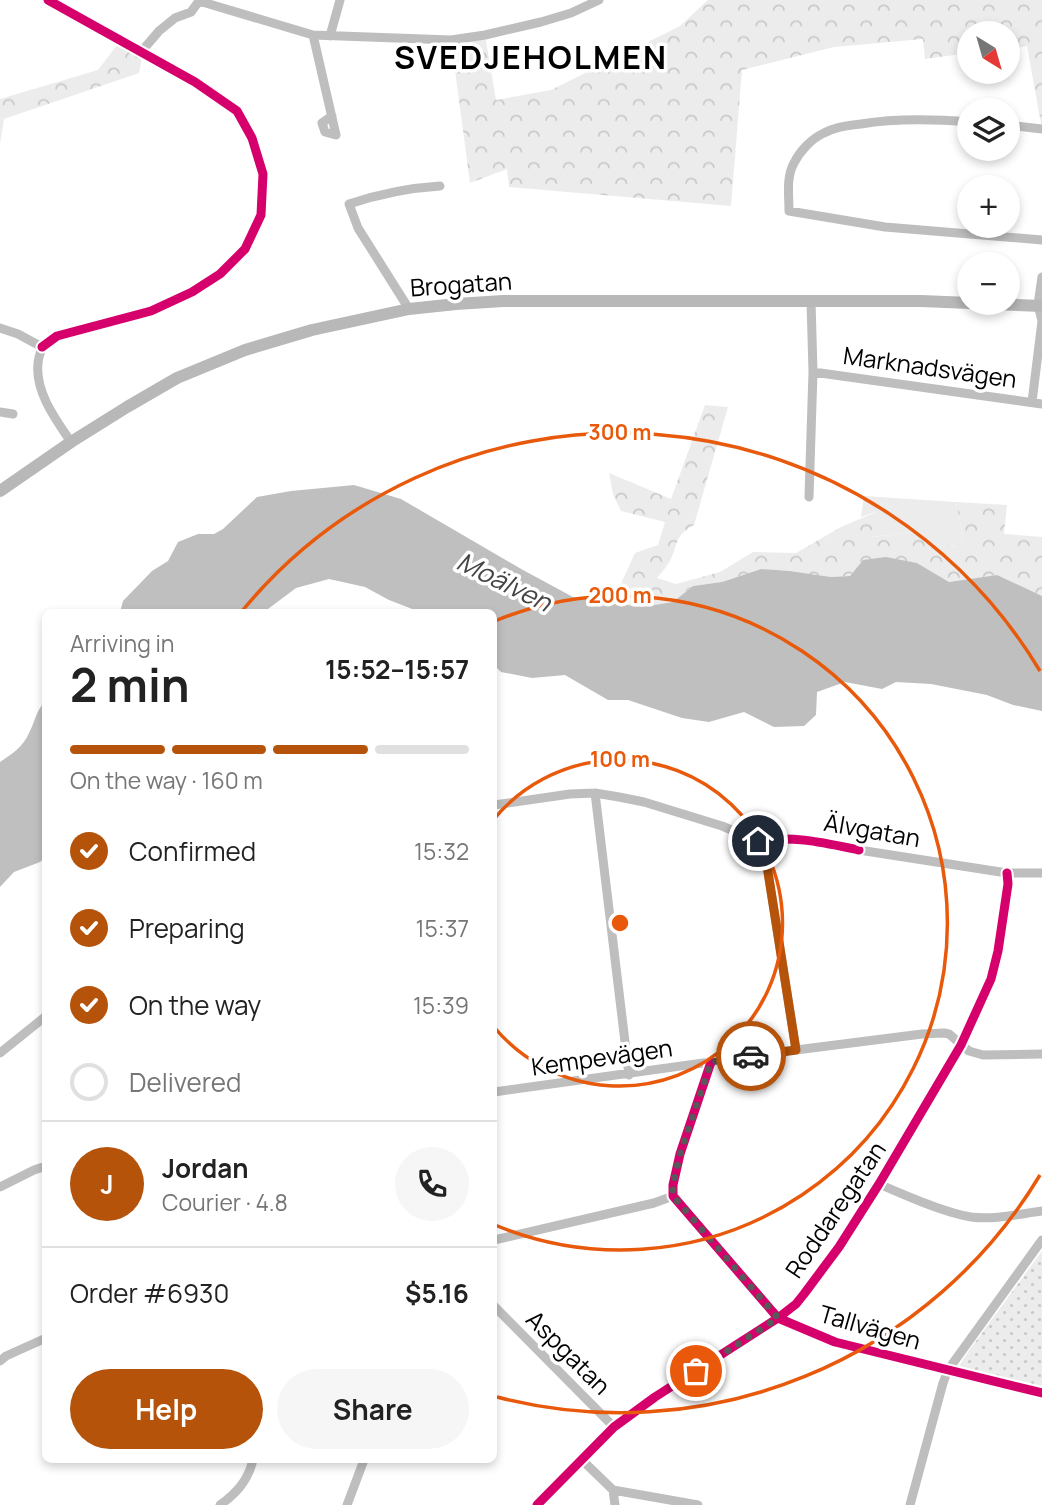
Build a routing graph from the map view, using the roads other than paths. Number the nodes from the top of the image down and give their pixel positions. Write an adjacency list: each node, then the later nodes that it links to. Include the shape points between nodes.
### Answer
1 (48, 0): 7 (street)
2 (199, 0): 5 (street); 7 (street, via 191,12 159,31)
3 (340, 0): 6 (street)
4 (599, 0): 6 (street, via 541,22 451,40)
5 (313, 35): 6 (street); 8 (street)
6 (330, 36)
7 (141, 52): 21 (street, via 237,111 252,138 263,174 261,215 245,249 220,274 192,292 151,311 57,336)
8 (332, 116)
9 (957, 121): 13 (street, via 882,120 824,132 802,149 793,164 789,211 885,227)
10 (1020, 126): 11 (street)
11 (1042, 129)
12 (440, 186): 19 (street, via 349,204 358,228)
13 (1042, 240)
14 (1042, 277): 18 (street)
15 (811, 301): 16 (main road, Brogatan); 19 (main road, Brogatan, via 503,302); 22 (street, Marknadsvägen)
16 (957, 302)
17 (1020, 305): 18 (main road, Brogatan)
18 (1040, 306): 23 (street)
19 (409, 309): 26 (main road, Brogatan, via 245,350 177,378)
20 (0, 328): 21 (street)
21 (42, 347): 26 (street, via 37,362 39,384)
22 (813, 372): 23 (street, Marknadsvägen); 28 (street, Marknadsvägen)
23 (1037, 403)
24 (0, 412): 25 (street)
25 (13, 414)
26 (71, 442): 27 (main road, Brogatan)
27 (0, 491)
28 (810, 497)
29 (595, 793): 30 (street); 36 (street, via 644,802 758,841 765,853); 40 (street)
30 (497, 805)
31 (859, 850): 32 (street, Älvgatan)
32 (1007, 873): 33 (street, Älvgatan); 35 (street, Roddaregatan, via 991,979)
33 (1042, 873)
34 (42, 1019): 37 (street)
35 (961, 1045): 36 (street, Kempevägen, via 944,1033); 38 (street, Kempevägen, via 983,1055); 43 (street, Roddaregatan)
36 (796, 1050): 39 (street, Kempevägen)
37 (0, 1053)
38 (1042, 1054)
39 (711, 1062): 40 (street, Kempevägen); 45 (street, via 680,1154)
40 (629, 1074): 41 (street, Kempevägen)
41 (497, 1093)
42 (42, 1167): 44 (street)
43 (879, 1184): 46 (street, via 969,1216); 50 (street, Roddaregatan, via 804,1294)
44 (0, 1187)
45 (673, 1196): 47 (street); 50 (street, Tallvägen)
46 (1042, 1211)
47 (497, 1239)
48 (1042, 1240): 53 (street)
49 (497, 1309): 55 (street, Aspgatan)
50 (778, 1318): 53 (street, Tallvägen, via 835,1342); 55 (street, Roddaregatan)
51 (42, 1340): 52 (street)
52 (0, 1361)
53 (948, 1370): 54 (street, Tallvägen); 65 (street)
54 (1042, 1392)
55 (614, 1426): 56 (street, Roddaregatan)
56 (581, 1459): 59 (street); 62 (street, Roddaregatan)
57 (252, 1463): 60 (street, via 242,1486)
58 (363, 1463): 61 (street)
59 (613, 1490): 63 (street); 64 (street)
60 (220, 1505)
61 (347, 1505)
62 (537, 1505)
63 (615, 1505)
64 (698, 1505)
65 (910, 1505)

